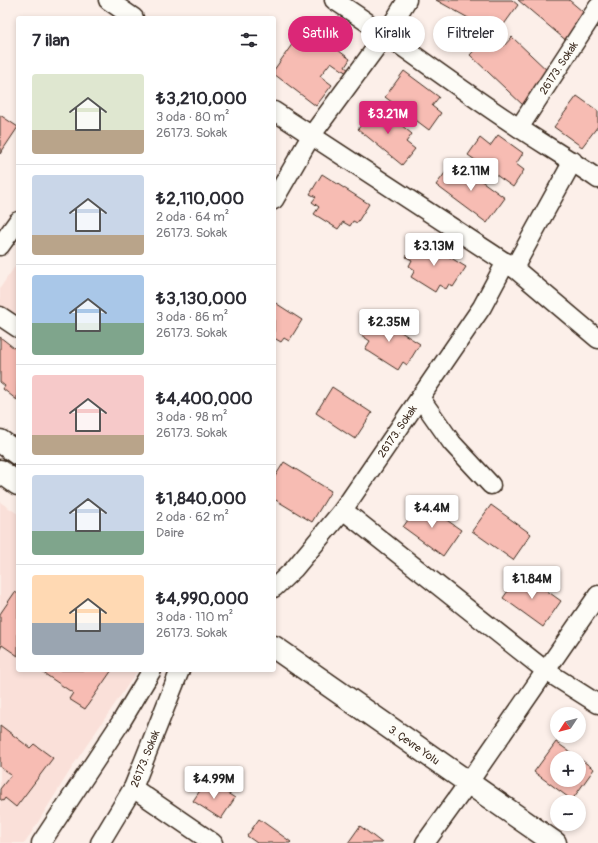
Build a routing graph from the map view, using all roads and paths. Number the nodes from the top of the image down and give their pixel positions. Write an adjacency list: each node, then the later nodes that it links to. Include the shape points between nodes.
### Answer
1 (108, 0): 5 (street)
2 (334, 0): 7 (street)
3 (407, 0): 6 (street)
4 (598, 7): 11 (street, 26173. Sokak)
5 (131, 16)
6 (397, 16)
7 (361, 18)
8 (373, 52): 12 (street)
9 (411, 52): 11 (street)
10 (276, 112): 12 (street)
11 (519, 128): 13 (street)
12 (311, 136): 15 (street); 18 (street)
13 (573, 161): 14 (street); 18 (street, 26173. Sokak)
14 (598, 179)
15 (276, 197)
16 (16, 224): 17 (street)
17 (0, 246)
18 (510, 265): 21 (street); 22 (street, 26173. Sokak)
19 (0, 316): 20 (street)
20 (16, 327)
21 (598, 339)
22 (420, 400): 27 (street, via 452,443); 28 (street, 26173. Sokak)
23 (0, 441): 24 (main road)
24 (16, 453)
25 (0, 471): 26 (main road)
26 (16, 483)
27 (491, 485)
28 (343, 510): 29 (street, 26173. Sokak, via 294,569); 32 (street)
29 (276, 586)
30 (598, 595): 32 (street)
31 (276, 648): 36 (main road, 3. Çevre Yolu)
32 (546, 670): 35 (street); 36 (street)
33 (151, 672): 38 (street)
34 (179, 672): 37 (street, 26173. Sokak)
35 (598, 704)
36 (469, 782): 41 (street); 42 (main road, 3. Çevre Yolu)
37 (133, 788): 39 (street, 26173. Sokak); 40 (street)
38 (41, 843)
39 (100, 843)
40 (213, 843)
41 (425, 843)
42 (555, 843)

